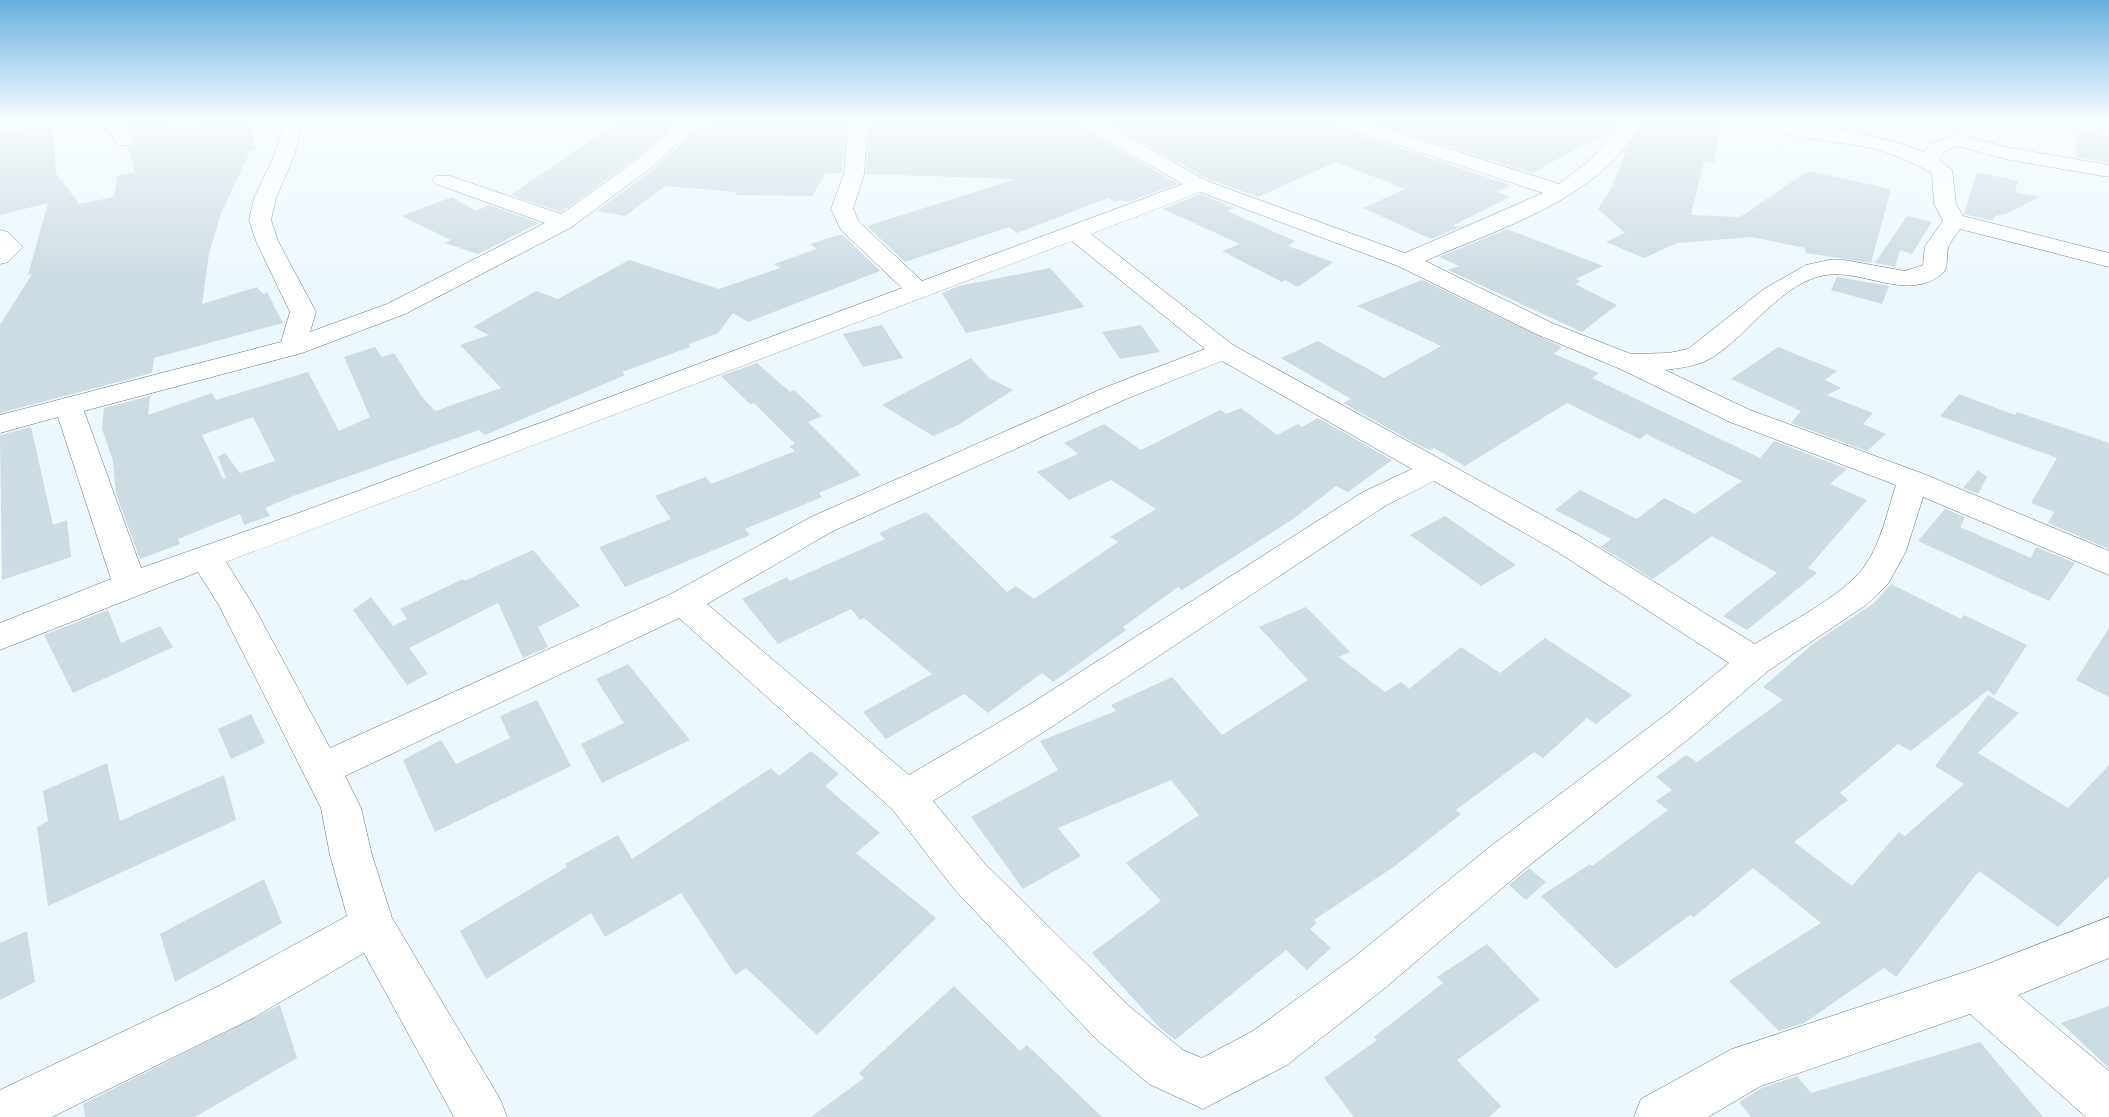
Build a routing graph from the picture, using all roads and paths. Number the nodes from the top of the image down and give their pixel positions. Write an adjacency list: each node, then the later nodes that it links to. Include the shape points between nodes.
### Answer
1 (276, 172): 19 (street, via 264,198 260,220 303,312)
2 (632, 172): 12 (street)
3 (854, 172): 18 (street, via 842,209 849,225)
4 (1177, 172): 9 (street)
5 (1508, 172): 10 (street)
6 (1587, 172): 10 (street)
7 (1937, 172): 11 (street, via 1949,215)
8 (443, 180): 12 (street)
9 (1200, 185): 13 (street); 17 (street)
10 (1562, 192): 17 (street)
11 (1955, 221): 16 (street); 21 (street, via 1937,246 1934,269 1926,275 1899,278 1844,269 1815,270 1774,293 1707,350 1666,361)
12 (564, 222): 19 (street, via 396,309)
13 (1076, 233): 18 (street); 20 (street)
14 (0, 237): 15 (street, via 11,247)
15 (0, 257)
16 (2109, 260)
17 (1406, 261): 21 (street, via 1545,329)
18 (917, 289): 26 (street, via 315,518)
19 (293, 347): 22 (street)
20 (1224, 351): 24 (street); 29 (street, via 1116,393 822,524)
21 (1627, 362): 25 (street, via 1740,416)
22 (68, 406): 23 (street); 28 (street)
23 (0, 424)
24 (1437, 468): 31 (street, via 1567,543); 33 (street, via 1374,499 1040,716)
25 (1913, 481): 27 (street); 31 (street, via 1890,551 1876,576 1854,597)
26 (205, 556): 28 (street); 32 (street, via 236,605)
27 (2109, 564)
28 (130, 584): 30 (street)
29 (683, 602): 32 (street); 33 (street)
30 (0, 637)
31 (1755, 662): 33 (street, via 1506,859 1369,974 1270,1048 1203,1084 1166,1067 1113,1023 970,877)
32 (323, 769): 34 (street, via 341,808)
33 (906, 797)
34 (372, 925): 38 (street, via 236,1002); 39 (street)
35 (2109, 937): 36 (street)
36 (1977, 990): 37 (street); 40 (street, via 1749,1066)
37 (2109, 1104)
38 (0, 1116)
39 (482, 1117)
40 (1659, 1117)

